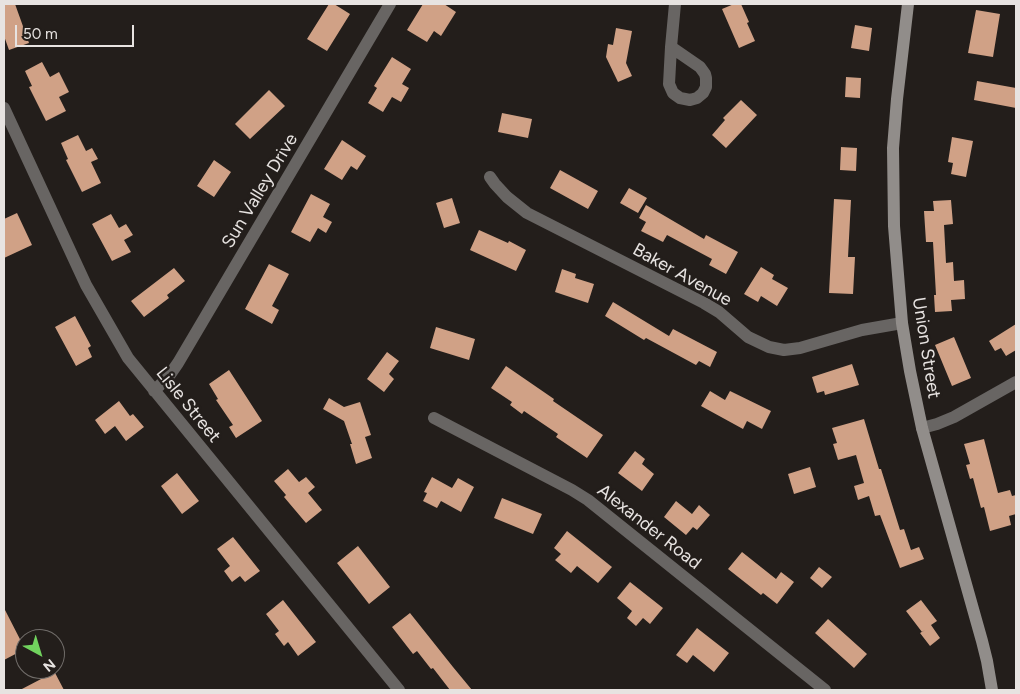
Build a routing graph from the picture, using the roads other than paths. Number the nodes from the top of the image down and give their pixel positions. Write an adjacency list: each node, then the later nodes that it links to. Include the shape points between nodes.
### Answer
1 (390, 4): 9 (street, Sun Valley Drive, via 178,363)
2 (674, 4): 4 (street)
3 (908, 4): 7 (main road, Union Street, via 893,148 894,226)
4 (670, 47): 4 (street, via 669,84 673,93 686,100 694,99 704,90 705,74)
5 (4, 108): 9 (street, Lisle Street, via 86,285 121,348)
6 (490, 177): 7 (street, Baker Avenue, via 527,213 712,307 748,337 769,347 784,350 800,348 862,330)
7 (902, 323): 11 (main road, Union Street)
8 (1016, 382): 11 (street, via 954,418)
9 (154, 391): 12 (street, Lisle Street)
10 (434, 418): 13 (street, Alexander Road, via 588,500)
11 (922, 428): 14 (main road, Union Street, via 982,641)
12 (399, 690)
13 (825, 690)
14 (992, 690)

